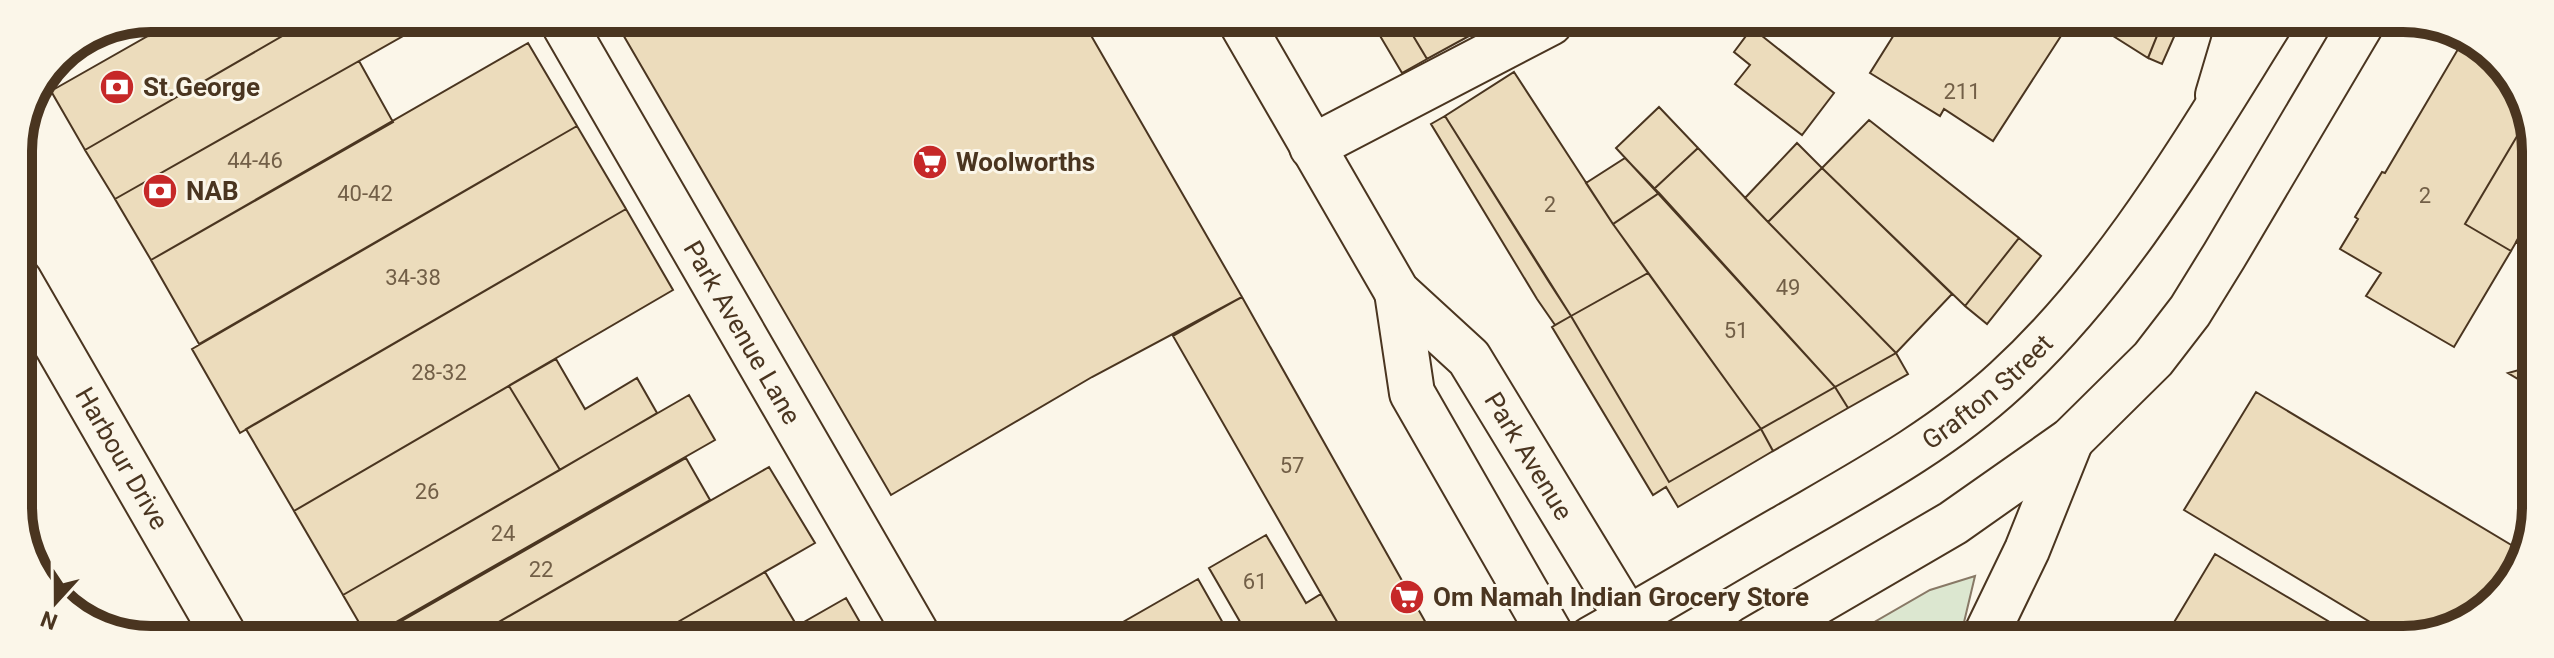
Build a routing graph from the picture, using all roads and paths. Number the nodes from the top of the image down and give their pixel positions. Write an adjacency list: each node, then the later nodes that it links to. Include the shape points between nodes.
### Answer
1 (568, 32): 13 (main road, Park Avenue Lane)
2 (1247, 32): 8 (main road, Park Avenue)
3 (1533, 32): 8 (main road)
4 (2237, 32): 7 (main road)
5 (2264, 32): 7 (main road, Grafton Street)
6 (2356, 32): 11 (main road, via 2190,311 2153,359)
7 (2211, 116): 16 (main road, Grafton Street, via 2089,293 2005,381 1934,436)
8 (1312, 147): 9 (main road, Park Avenue)
9 (1397, 292): 14 (main road, Park Avenue, via 1412,393); 15 (main road, Park Avenue, via 1469,358)
10 (32, 303): 12 (main road, Harbour Drive)
11 (2071, 440): 17 (main road, via 1953,523); 18 (main road)
12 (219, 626)
13 (912, 626)
14 (1546, 626)
15 (1617, 626)
16 (1630, 626)
17 (1776, 626)
18 (1990, 626)

